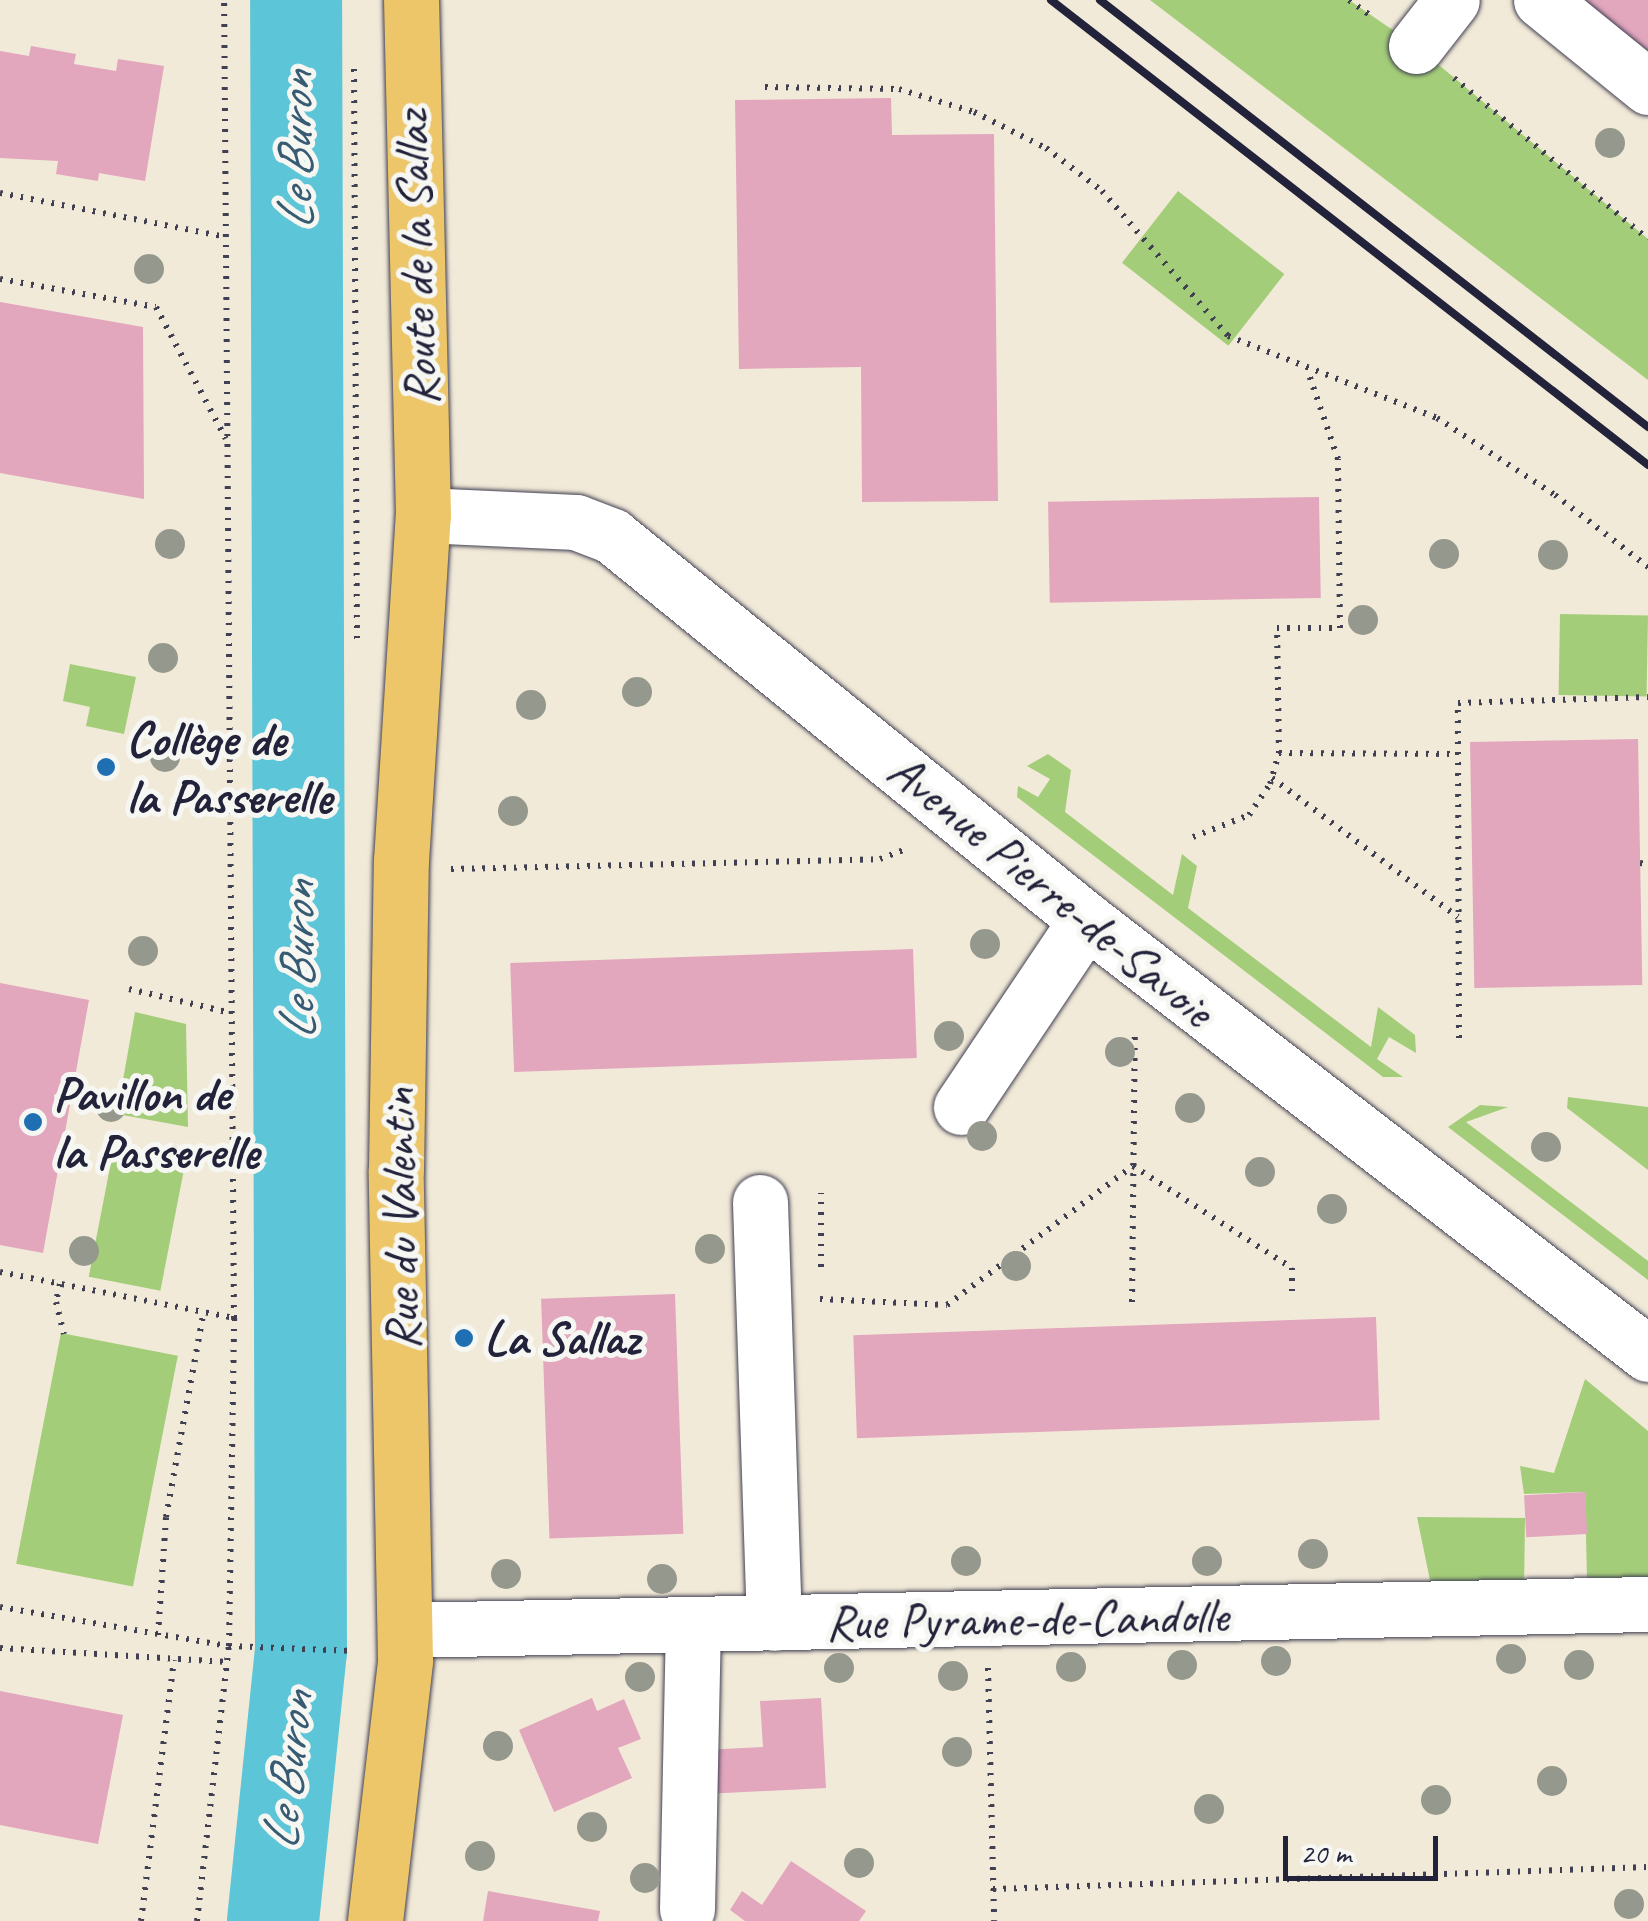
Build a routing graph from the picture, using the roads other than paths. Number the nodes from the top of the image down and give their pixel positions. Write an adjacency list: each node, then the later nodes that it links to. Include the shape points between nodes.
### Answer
1 (411, 0): 6 (main road, Route de la Sallaz)
2 (1452, 0): 4 (street)
3 (1541, 0): 5 (street)
4 (1416, 46)
5 (1648, 87)
6 (423, 515): 7 (street, Avenue Pierre-de-Savoie, via 576,522 612,536); 14 (main road, Rue du Valentin, via 400,861 396,1170)
7 (1086, 920): 8 (street); 10 (street, Avenue Pierre-de-Savoie)
8 (961, 1107)
9 (760, 1202): 12 (street)
10 (1648, 1354)
11 (1648, 1604): 12 (street, Rue Pyrame-de-Candolle)
12 (774, 1623): 13 (street, Rue Pyrame-de-Candolle)
13 (693, 1624): 14 (street, Rue Pyrame-de-Candolle); 15 (street)
14 (405, 1630): 16 (main road, Rue du Valentin)
15 (687, 1909)
16 (375, 1921)

